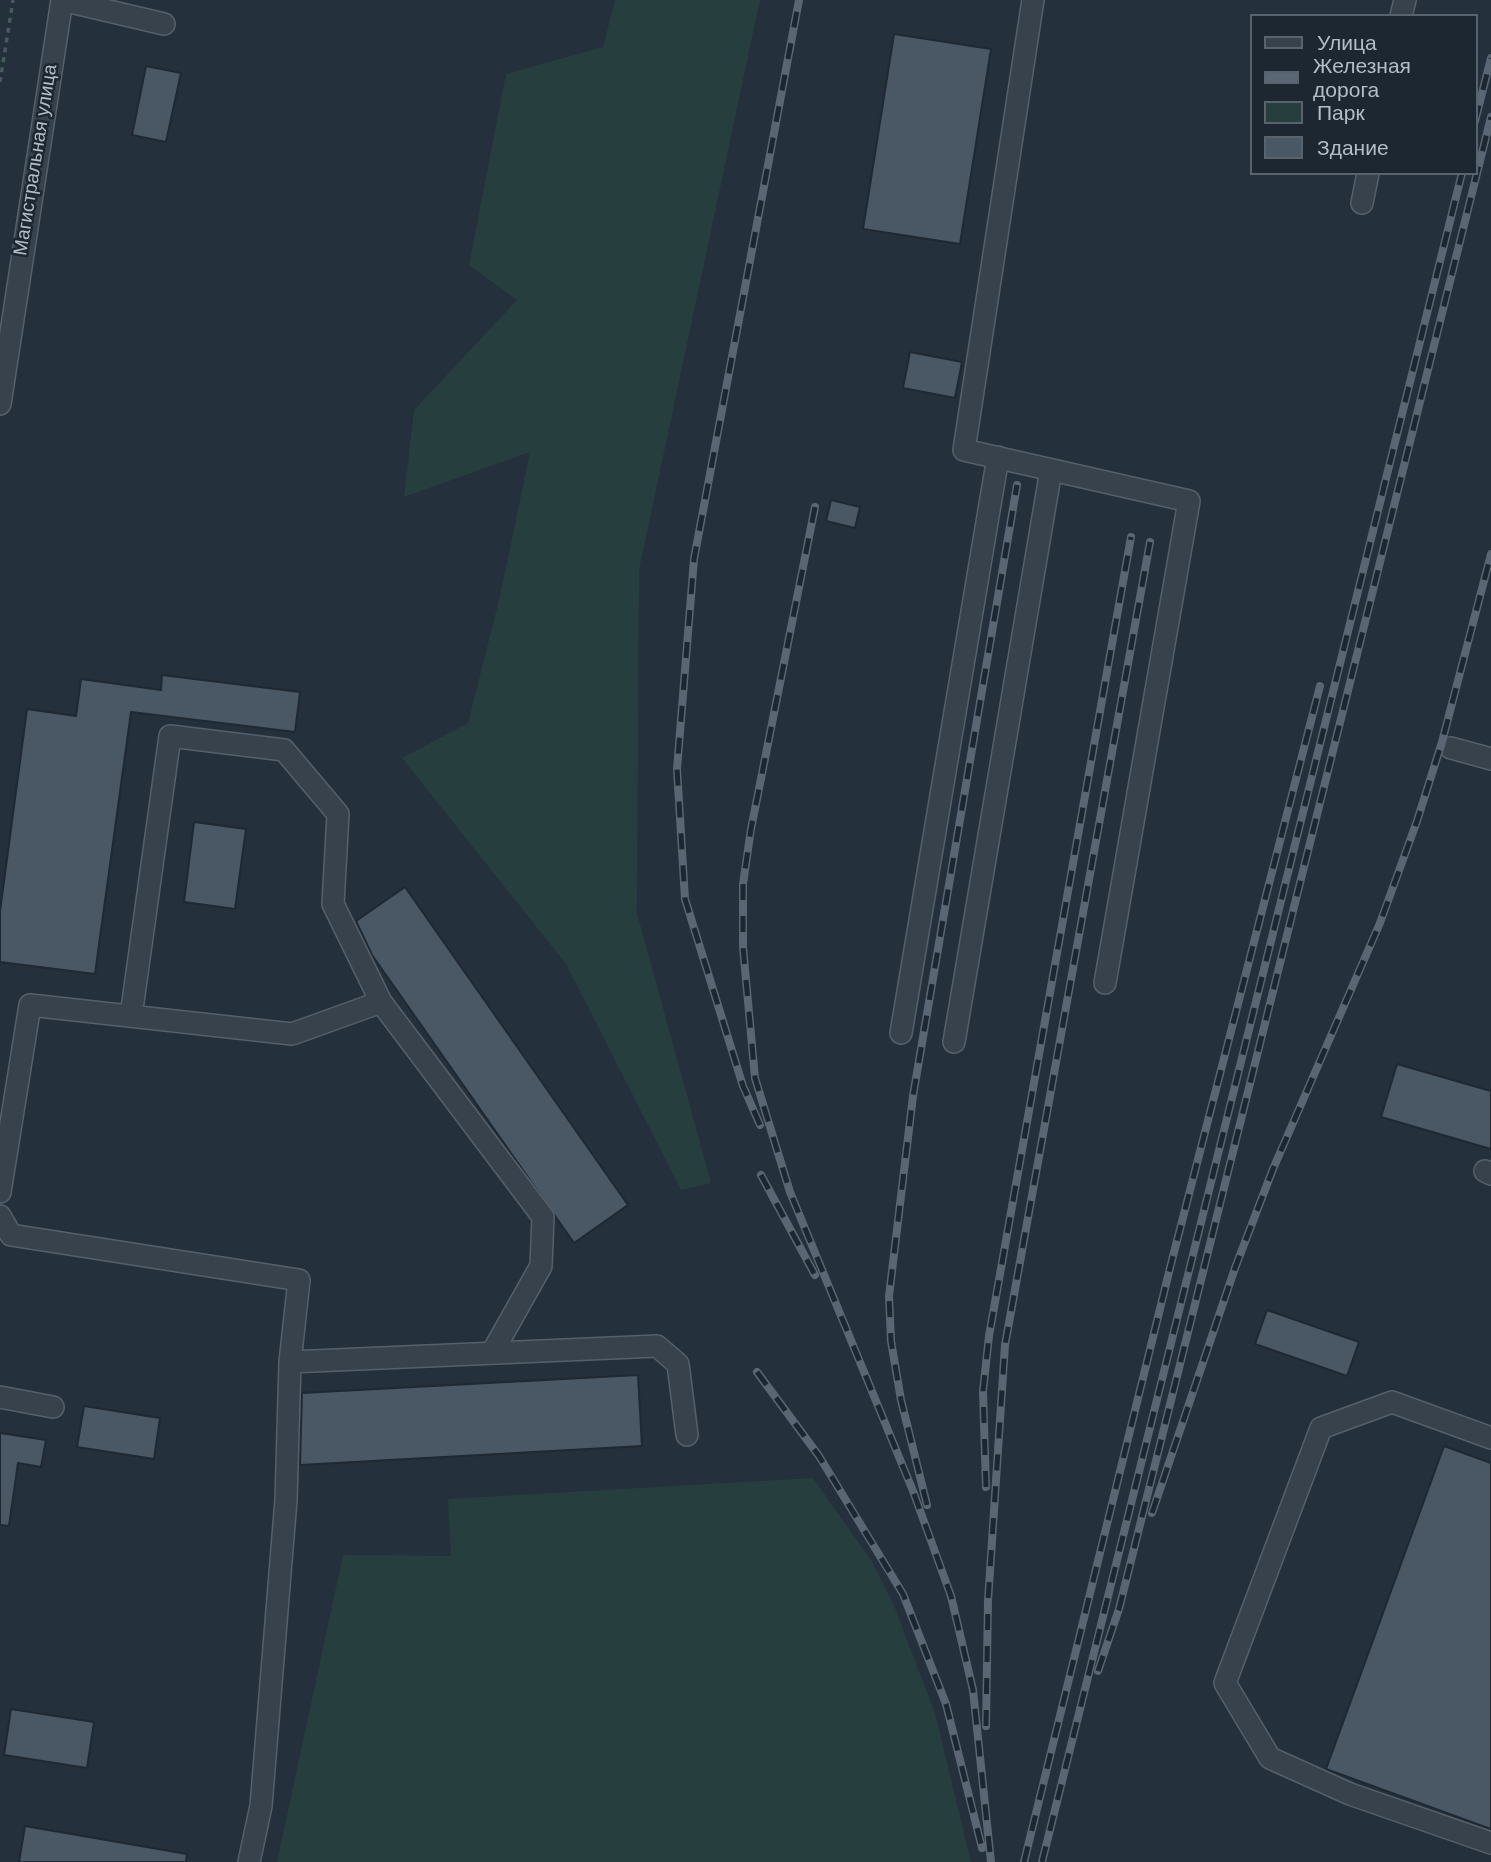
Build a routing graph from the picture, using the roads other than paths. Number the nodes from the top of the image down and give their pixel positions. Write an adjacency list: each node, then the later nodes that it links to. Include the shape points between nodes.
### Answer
1 (62, 0): 3 (street); 6 (street, Магистральная улица)
2 (1033, 0): 8 (street, via 964,450)
3 (164, 24)
4 (1368, 175): 5 (street)
5 (1362, 203)
6 (10, 258): 7 (street, Магистральная улица)
7 (0, 404)
8 (998, 457): 9 (street); 15 (street)
9 (1051, 470): 12 (street, via 1189,501); 16 (street)
10 (1451, 748): 11 (street)
11 (1491, 759)
12 (1105, 984)
13 (381, 1002): 14 (street, via 292,1034); 14 (street, via 333,904 338,814 284,750 170,736); 20 (street, via 542,1216 541,1266)
14 (131, 1016): 17 (street, via 30,1005)
15 (901, 1033)
16 (954, 1042)
17 (5, 1120): 18 (street)
18 (0, 1192)
19 (0, 1216): 21 (street, via 11,1235 299,1280)
20 (492, 1353): 21 (street); 24 (street, via 657,1346 678,1364)
21 (290, 1362): 27 (street, via 286,1500 261,1805)
22 (0, 1397): 23 (street)
23 (53, 1407)
24 (687, 1435)
25 (1491, 1438): 26 (street, via 1392,1402 1321,1427 1225,1683 1270,1758 1350,1794)
26 (1491, 1843)
27 (249, 1862)

